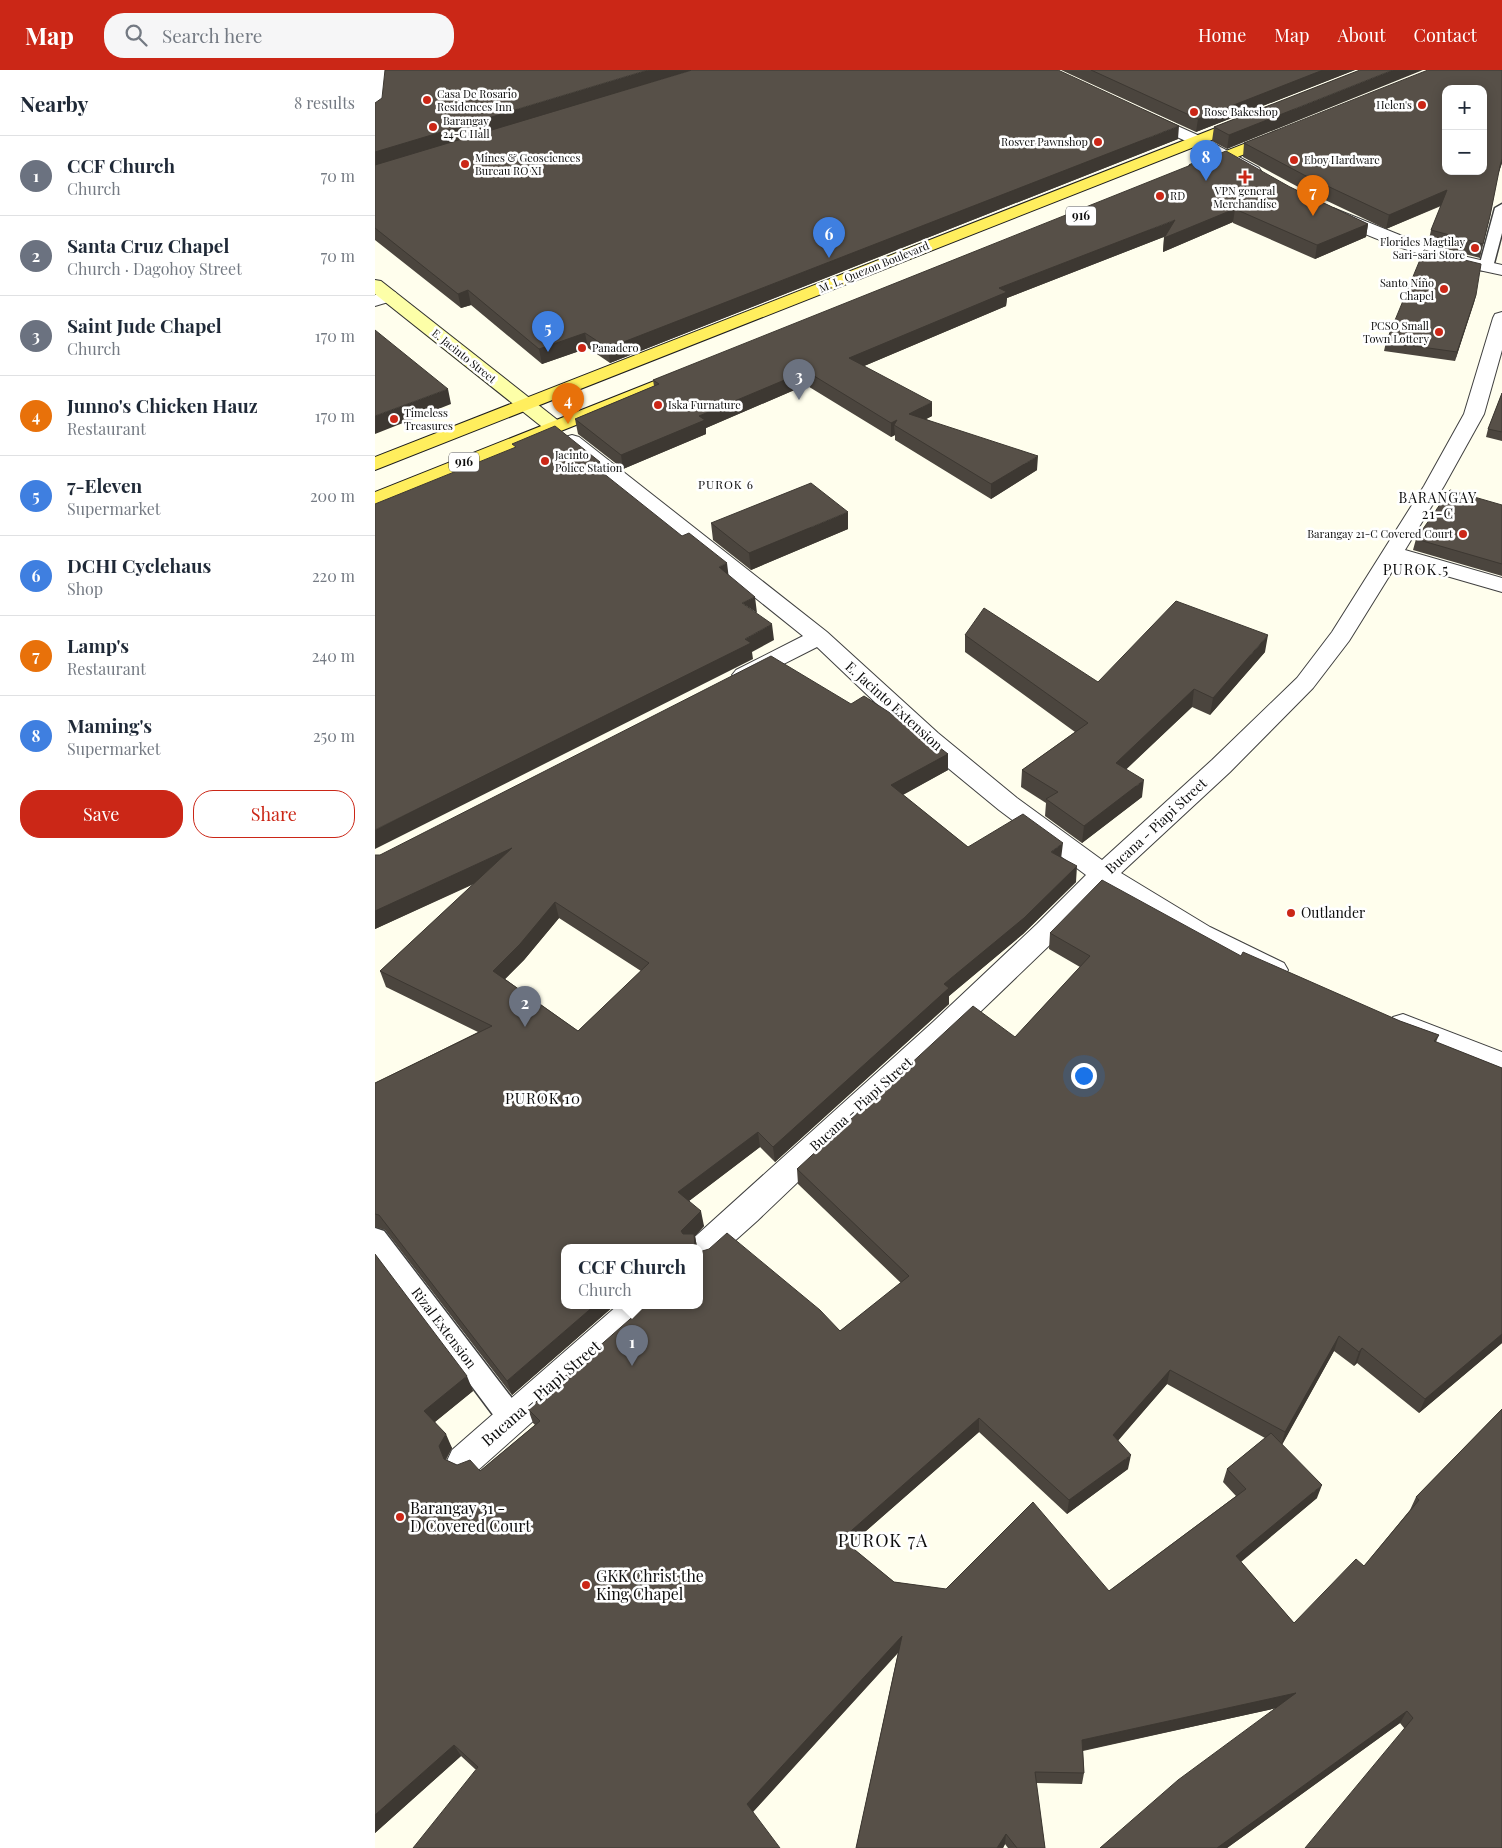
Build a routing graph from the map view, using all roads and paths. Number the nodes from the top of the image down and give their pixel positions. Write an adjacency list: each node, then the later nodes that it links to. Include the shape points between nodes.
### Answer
1 (381, 70): 2 (street)
2 (375, 111)
3 (1134, 111): 6 (street)
4 (1263, 114): 6 (main road, M. L. Quezon Boulevard / 916)
5 (1295, 129): 7 (main road)
6 (1196, 140): 7 (street); 16 (main road, M. L. Quezon Boulevard / 916)
7 (1227, 156): 8 (main road); 9 (street)
8 (1182, 174)
9 (1265, 179)
10 (1322, 208): 12 (street, via 1395,241)
11 (1502, 208): 12 (lane)
12 (1494, 269)
13 (380, 294): 16 (street, E. Jacinto Street)
14 (1502, 318): 20 (street, Bucana - Piapi Street, via 1474,414 1434,486)
15 (693, 371): 17 (main road, 916)
16 (526, 406): 17 (street, E. Jacinto Street); 18 (main road, M. L. Quezon Boulevard / 916)
17 (553, 426): 19 (main road, 916); 22 (street, E. Jacinto Extension)
18 (375, 464)
19 (375, 499)
20 (1391, 553): 21 (street); 24 (street, Bucana - Piapi Street, via 1341,636 1305,683 1221,766)
21 (1502, 585)
22 (819, 637): 23 (street); 24 (street, E. Jacinto Extension, via 929,739 1008,804)
23 (725, 685)
24 (1103, 874): 25 (street, E. Jacinto Extension, via 1200,934); 29 (street, Bucana - Piapi Street, via 943,1030)
25 (1298, 980)
26 (1386, 1018): 27 (street)
27 (1502, 1064)
28 (375, 1238): 31 (lane, Rizal Extension)
29 (703, 1250)
30 (636, 1309): 31 (street, Bucana - Piapi Street)
31 (512, 1419): 32 (street, Bucana - Piapi Street)
32 (464, 1461)

